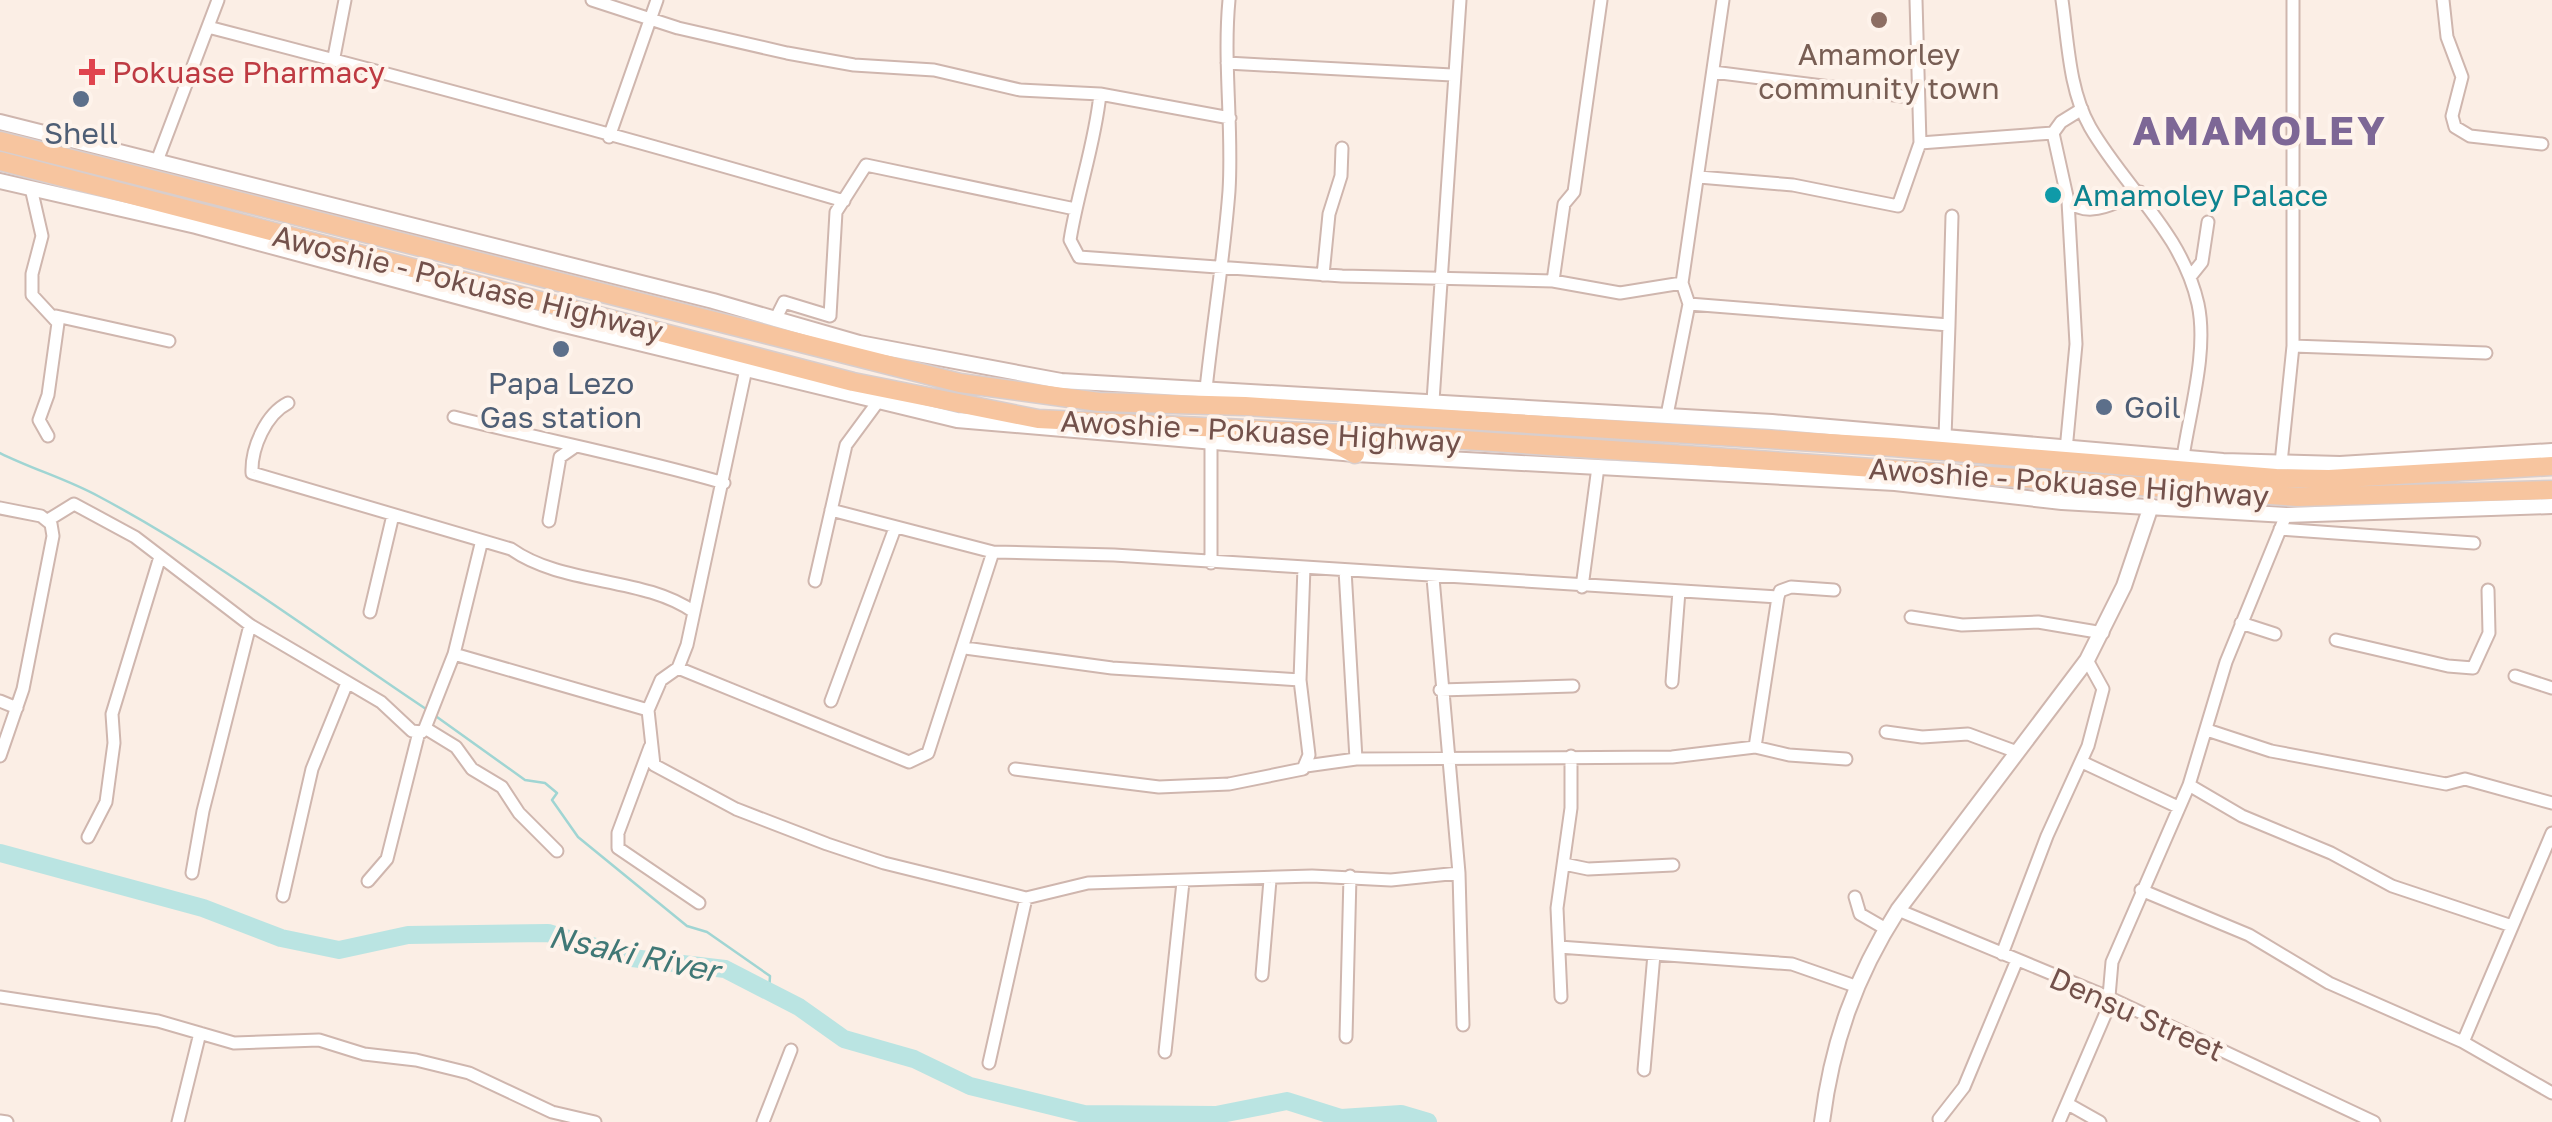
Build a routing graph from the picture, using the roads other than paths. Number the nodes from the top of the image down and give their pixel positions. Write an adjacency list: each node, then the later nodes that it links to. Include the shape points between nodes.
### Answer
1 (218, 0): 14 (street)
2 (345, 0): 15 (street)
3 (592, 0): 13 (street)
4 (658, 0): 13 (street)
5 (1229, 0): 16 (street)
6 (1460, 0): 18 (street)
7 (1601, 0): 47 (street, via 1574,192 1564,204)
8 (1723, 0): 17 (street)
9 (1916, 0): 20 (street)
10 (2062, 0): 21 (street)
11 (2293, 0): 54 (street)
12 (2444, 0): 28 (street, via 2447,38 2462,77 2455,127 2470,136)
13 (652, 19): 19 (street, via 854,65 934,70 1020,90); 25 (street)
14 (208, 27): 15 (street); 31 (street)
15 (334, 57): 25 (street)
16 (1227, 63): 18 (street); 22 (street)
17 (1713, 72): 20 (street); 32 (street)
18 (1452, 75): 46 (street)
19 (1100, 94): 22 (street); 38 (street, via 1095,142)
20 (1918, 98): 27 (street)
21 (2082, 109): 24 (street); 35 (street)
22 (1230, 118): 43 (street)
23 (0, 122): 31 (street)
24 (2053, 133): 27 (street); 37 (street)
25 (609, 137): 36 (street)
26 (0, 141): 39 (main road, Awoshie - Pokuase Highway)
27 (1920, 143): 32 (street, via 1895,206 1793,185)
28 (2542, 144)
29 (1342, 148): 44 (street)
30 (0, 161): 42 (main road, Awoshie - Pokuase Highway)
31 (156, 161): 51 (street)
32 (1699, 177): 48 (street)
33 (0, 180): 34 (street)
34 (31, 188): 50 (street, via 42,236 32,295); 58 (street)
35 (2140, 192): 37 (street, via 2098,210); 45 (street)
36 (844, 201): 38 (street, via 866,165); 51 (street, via 836,212 830,316 784,302)
37 (2068, 201): 71 (street, via 2076,344)
38 (1075, 209): 43 (street, via 1070,240 1079,257)
39 (292, 215): 42 (main road); 55 (main road, Awoshie - Pokuase Highway)
40 (1952, 216): 52 (street)
41 (2208, 222): 45 (street, via 2202,262)
42 (283, 236): 57 (main road, Awoshie - Pokuase Highway)
43 (1222, 267): 44 (street); 59 (street)
44 (1323, 275): 46 (street)
45 (2190, 277): 74 (street, via 2200,332)
46 (1441, 278): 47 (street); 60 (street)
47 (1553, 281): 48 (street, via 1620,293)
48 (1682, 283): 49 (street)
49 (1688, 304): 52 (street); 63 (street)
50 (56, 316): 53 (street); 66 (street, via 39,420)
51 (774, 320): 59 (street, via 859,344 1061,382)
52 (1949, 325): 69 (street)
53 (169, 341)
54 (2293, 346): 56 (street); 75 (street)
55 (816, 350): 57 (main road); 69 (main road, Awoshie - Pokuase Highway, via 960,383 1099,402)
56 (2486, 353)
57 (804, 368): 65 (main road, Awoshie - Pokuase Highway, via 1038,419)
58 (746, 369): 61 (street); 78 (street)
59 (1206, 389): 60 (street)
60 (1434, 401): 63 (street)
61 (877, 402): 68 (street, via 1042,431); 83 (street, via 846,445)
62 (288, 403): 84 (street, via 256,444 252,473)
63 (1667, 415): 69 (street)
64 (454, 417): 70 (street)
65 (1318, 435): 73 (main road); 79 (main road, Awoshie - Pokuase Highway, via 2298,497)
66 (48, 436)
67 (1972, 440): 69 (main road); 71 (street)
68 (1211, 443): 73 (street); 93 (street)
69 (1946, 445): 76 (main road, Awoshie - Pokuase Highway, via 2329,480)
70 (573, 448): 78 (street); 86 (street, via 560,457)
71 (2066, 450): 74 (street)
72 (2552, 451): 75 (street)
73 (1355, 454): 77 (street)
74 (2183, 457): 75 (street)
75 (2281, 463)
76 (2552, 466)
77 (1598, 468): 80 (street, via 1895,483); 98 (street)
78 (724, 483): 104 (street)
79 (2552, 490)
80 (2151, 506): 87 (street); 108 (street)
81 (2552, 506): 87 (street)
82 (0, 508): 85 (street)
83 (831, 510): 88 (street); 97 (street)
84 (392, 516): 90 (street); 103 (street)
85 (48, 520): 92 (street, via 66,505 86,508); 124 (street, via 53,536)
86 (549, 520)
87 (2283, 522): 89 (street); 106 (street)
88 (894, 528): 91 (street); 123 (street)
89 (2474, 543)
90 (481, 544): 104 (street, via 661,596); 112 (street)
91 (993, 552): 93 (street); 111 (street)
92 (159, 560): 107 (street); 144 (street, via 112,714 106,802)
93 (1211, 563): 94 (street)
94 (1304, 567): 95 (street); 116 (street)
95 (1345, 570): 96 (street); 135 (street)
96 (1433, 578): 98 (street); 121 (street)
97 (815, 582)
98 (1582, 587): 101 (street)
99 (1834, 590): 102 (street, via 1790,587)
100 (2488, 590): 110 (street, via 2489,632 2473,668)
101 (1679, 591): 102 (street); 117 (street)
102 (1778, 597): 130 (street)
103 (370, 612)
104 (694, 612): 114 (street)
105 (1912, 617): 108 (street, via 1962,625 2038,622)
106 (2242, 623): 109 (street); 127 (street)
107 (250, 626): 118 (street); 148 (street)
108 (2103, 633): 113 (street)
109 (2275, 634)
110 (2336, 640)
111 (965, 648): 114 (street, via 928,752 909,762); 116 (street, via 1189,676)
112 (454, 654): 125 (street); 126 (street)
113 (2087, 660): 131 (street); 137 (street, via 2103,690)
114 (678, 668): 125 (street, via 661,680)
115 (2515, 676): 120 (street)
116 (1300, 680): 138 (street)
117 (1672, 682)
118 (346, 683): 126 (street); 155 (street, via 312,769)
119 (1572, 686): 121 (street)
120 (2552, 688)
121 (1440, 690): 136 (street)
122 (0, 701): 124 (street)
123 (831, 701)
124 (17, 708): 132 (street)
125 (648, 710): 129 (street)
126 (422, 730): 145 (street, via 456,748 502,787); 152 (street, via 387,859)
127 (2207, 730): 140 (street); 141 (street, via 2271,750 2446,784 2465,779)
128 (1886, 732): 131 (street, via 1968,734)
129 (650, 746): 157 (street, via 654,765 736,809 884,863); 158 (street, via 618,848)
130 (1755, 747): 133 (street, via 1672,757); 134 (street)
131 (2017, 752): 159 (street)
132 (0, 756)
133 (1570, 756): 136 (street); 146 (street)
134 (1846, 759)
135 (1356, 760): 136 (street); 138 (street)
136 (1450, 761): 149 (street)
137 (2082, 762): 142 (street); 164 (street)
138 (1306, 766): 139 (street, via 1229,784 1159,787)
139 (1015, 769)
140 (2189, 785): 142 (street); 160 (street, via 2392,886)
141 (2552, 803)
142 (2178, 807): 154 (street)
143 (2552, 833): 160 (street)
144 (88, 837)
145 (557, 851)
146 (1564, 864): 147 (street); 162 (street)
147 (1673, 865)
148 (192, 873)
149 (1459, 873): 150 (street, via 1392,880); 171 (street)
150 (1350, 876): 151 (street); 173 (street)
151 (1270, 880): 153 (street); 166 (street)
152 (368, 881)
153 (1183, 882): 157 (street, via 1088,883); 176 (street)
154 (2141, 890): 170 (street, via 2108,977); 174 (street, via 2249,935 2329,983)
155 (282, 896)
156 (1855, 897): 161 (street, via 1860,914)
157 (1026, 898): 177 (street)
158 (700, 903)
159 (1898, 910): 161 (street); 164 (street, Densu Street)
160 (2510, 926): 174 (street)
161 (1886, 929): 167 (street)
162 (1558, 947): 163 (street); 168 (street)
163 (1654, 954): 167 (street, via 1792,964); 178 (street)
164 (2002, 954): 165 (street, Densu Street)
165 (2016, 960): 170 (street, Densu Street); 182 (street, via 1964,1087)
166 (1262, 975)
167 (1855, 986): 186 (street, via 1835,1040)
168 (1561, 996)
169 (0, 997): 172 (street, via 158,1020)
170 (2110, 998): 180 (street); 189 (street, Densu Street)
171 (1463, 1026)
172 (200, 1033): 181 (street, via 234,1043 319,1040 447,1067 488,1080); 183 (street)
173 (1346, 1038)
174 (2463, 1042): 179 (street)
175 (791, 1050): 185 (street)
176 (1166, 1052)
177 (989, 1063)
178 (1644, 1070)
179 (2552, 1094)
180 (2068, 1104): 187 (street); 188 (street)
181 (552, 1117): 184 (street)
182 (1940, 1119)
183 (178, 1122)
184 (595, 1122)
185 (763, 1122)
186 (1822, 1122)
187 (2060, 1122)
188 (2100, 1122)
189 (2374, 1122)

